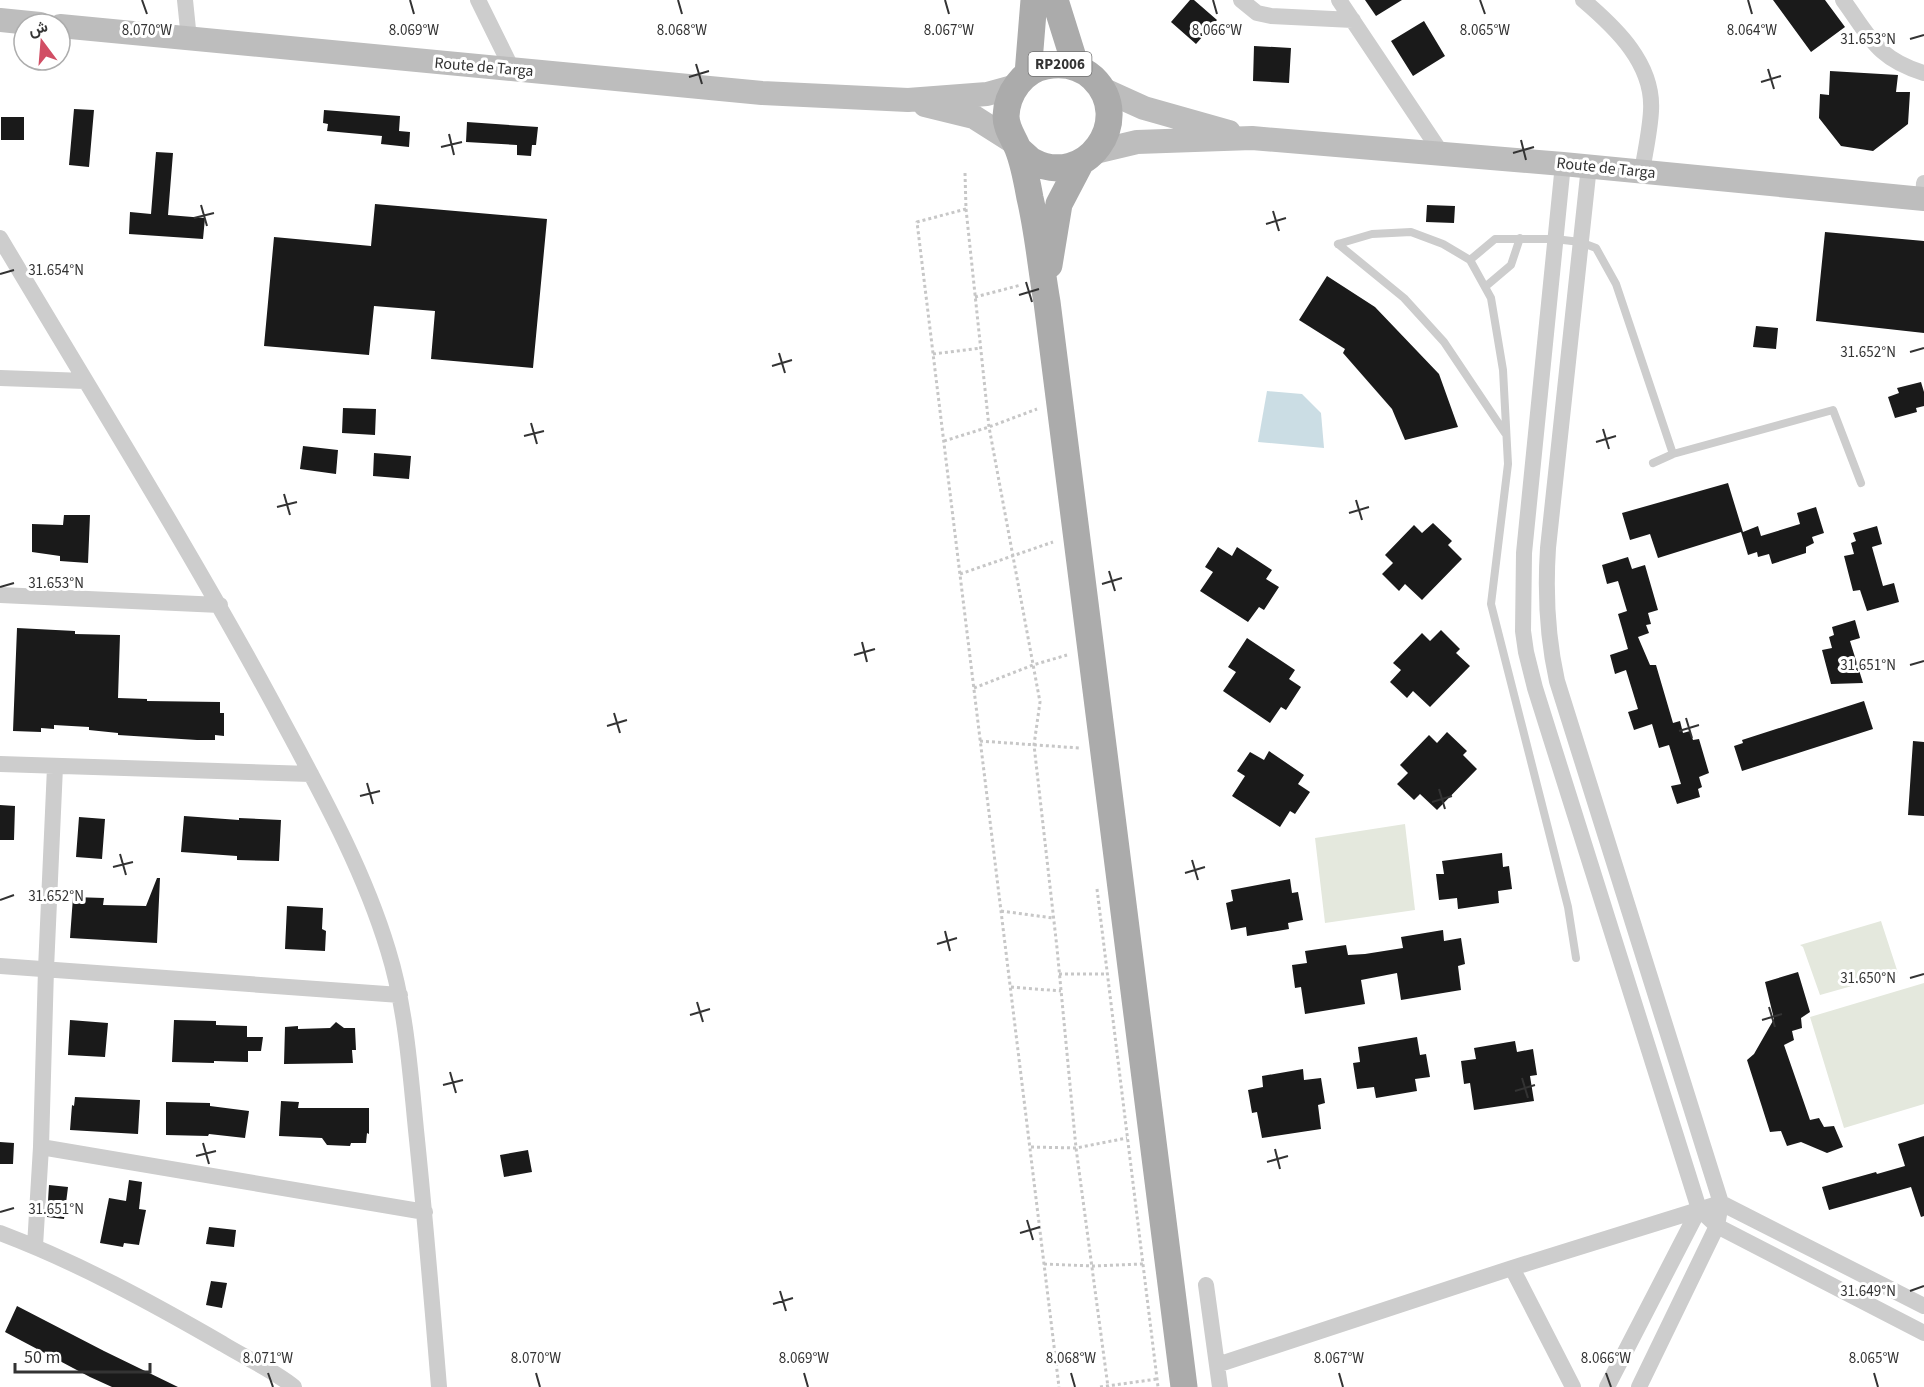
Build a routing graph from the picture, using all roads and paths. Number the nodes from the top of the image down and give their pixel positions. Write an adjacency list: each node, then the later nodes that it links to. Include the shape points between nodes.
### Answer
1 (185, 0): 12 (street)
2 (478, 0): 14 (street)
3 (1034, 0): 16 (main road)
4 (1055, 0): 13 (main road)
5 (1241, 0): 10 (street, via 1257,13 1271,16)
6 (1339, 0): 10 (street)
7 (1582, 0): 25 (street, via 1623,37 1642,67 1651,111)
8 (1843, 0): 9 (street)
9 (1854, 8): 15 (street, via 1879,49 1891,60)
10 (1353, 20): 21 (street)
11 (72, 27): 12 (main road, Route de Targa / RP2006)
12 (189, 39): 14 (main road, Route de Targa / RP2006)
13 (1076, 67): 16 (main road, RP2006, via 1043,66); 17 (main road, RP2006)
14 (512, 69): 18 (main road, Route de Targa / RP2006, via 762,93)
15 (1924, 73)
16 (1022, 80): 18 (main road, Route de Targa / RP2006, via 987,94); 20 (main road, RP2006, via 1008,101 1006,118)
17 (1102, 89): 19 (main road, Route de Targa / RP2006, via 1144,108); 22 (main road, RP2006, via 1109,104 1110,121 1105,138)
18 (908, 100): 20 (main road, Route de Targa / RP2006, via 974,117)
19 (1252, 138): 21 (main road, Route de Targa / RP2006); 22 (main road, Route de Targa / RP2006, via 1137,142)
20 (1016, 146): 22 (main road, RP2006, via 1031,160 1047,166 1065,167); 37 (main road, via 1031,200)
21 (1442, 154): 23 (main road, Route de Targa / RP2006)
22 (1088, 157): 37 (main road, via 1059,204 1050,249)
23 (1563, 164): 24 (main road, Route de Targa / RP2006); 31 (street)
24 (1589, 166): 25 (main road, Route de Targa / RP2006); 32 (street)
25 (1642, 172): 27 (main road, Route de Targa / RP2006)
26 (965, 173): 28 (path)
27 (1924, 194)
28 (966, 209): 36 (path); 39 (path, via 917,222)
29 (0, 238): 41 (street)
30 (1520, 238): 31 (lane); 33 (lane, via 1495,239); 35 (lane, via 1511,265)
31 (1555, 239): 32 (lane); 78 (street, via 1524,553 1526,652)
32 (1580, 242): 46 (lane, via 1596,248 1616,284); 77 (street, via 1545,586 1549,645)
33 (1470, 260): 35 (lane); 44 (lane, via 1411,232 1372,234 1338,244 1404,298 1436,333)
34 (1022, 285): 36 (path)
35 (1485, 286): 44 (lane, via 1491,298 1503,370)
36 (975, 297): 38 (path)
37 (1047, 302): 97 (main road)
38 (981, 348): 39 (path); 43 (path)
39 (933, 354): 45 (path)
40 (0, 378): 41 (street)
41 (85, 381): 53 (street)
42 (1037, 409): 43 (path)
43 (989, 427): 45 (path); 50 (path)
44 (1506, 435): 65 (lane, via 1508,465 1491,604 1568,907)
45 (944, 441): 51 (path)
46 (1673, 454): 47 (lane); 48 (lane, via 1833,410)
47 (1653, 463)
48 (1862, 483)
49 (1053, 543): 50 (path)
50 (1013, 555): 51 (path); 55 (path)
51 (960, 574): 56 (path)
52 (0, 595): 53 (street)
53 (220, 604): 62 (street)
54 (1067, 655): 55 (path)
55 (1033, 665): 56 (path); 58 (path, via 1040,702)
56 (974, 688): 57 (path)
57 (980, 741): 58 (path); 63 (path)
58 (1034, 745): 59 (path); 64 (path)
59 (1079, 748)
60 (0, 764): 61 (street)
61 (55, 767): 62 (street); 67 (street)
62 (310, 774): 72 (street, via 375,911)
63 (1001, 911): 64 (path); 70 (path)
64 (1053, 918): 68 (path)
65 (1576, 958)
66 (0, 966): 67 (street)
67 (46, 969): 72 (street); 74 (street)
68 (1059, 974): 69 (path); 71 (path)
69 (1107, 974)
70 (1011, 987): 71 (path); 75 (path)
71 (1061, 991): 76 (path)
72 (400, 994): 79 (street)
73 (1127, 1138): 76 (path)
74 (41, 1147): 79 (street); 82 (street)
75 (1030, 1147): 76 (path); 83 (path)
76 (1076, 1148): 85 (path)
77 (1721, 1203): 78 (street); 80 (street); 88 (street)
78 (1699, 1209): 80 (street); 86 (street); 100 (street)
79 (425, 1212): 93 (street)
80 (1717, 1226): 89 (street); 101 (street)
81 (0, 1233): 82 (street)
82 (35, 1246): 92 (street, via 200,1331)
83 (1044, 1264): 85 (path); 94 (path)
84 (1143, 1264): 85 (path)
85 (1092, 1266): 96 (path)
86 (1512, 1268): 90 (street); 99 (street)
87 (1206, 1285): 90 (street)
88 (1924, 1306)
89 (1924, 1333)
90 (1217, 1365): 98 (street)
91 (1157, 1379): 96 (path)
92 (294, 1387)
93 (440, 1387)
94 (1059, 1387)
95 (1100, 1387): 96 (path)
96 (1108, 1387)
97 (1184, 1387)
98 (1220, 1387)
99 (1573, 1387)
100 (1607, 1387)
101 (1639, 1387)

